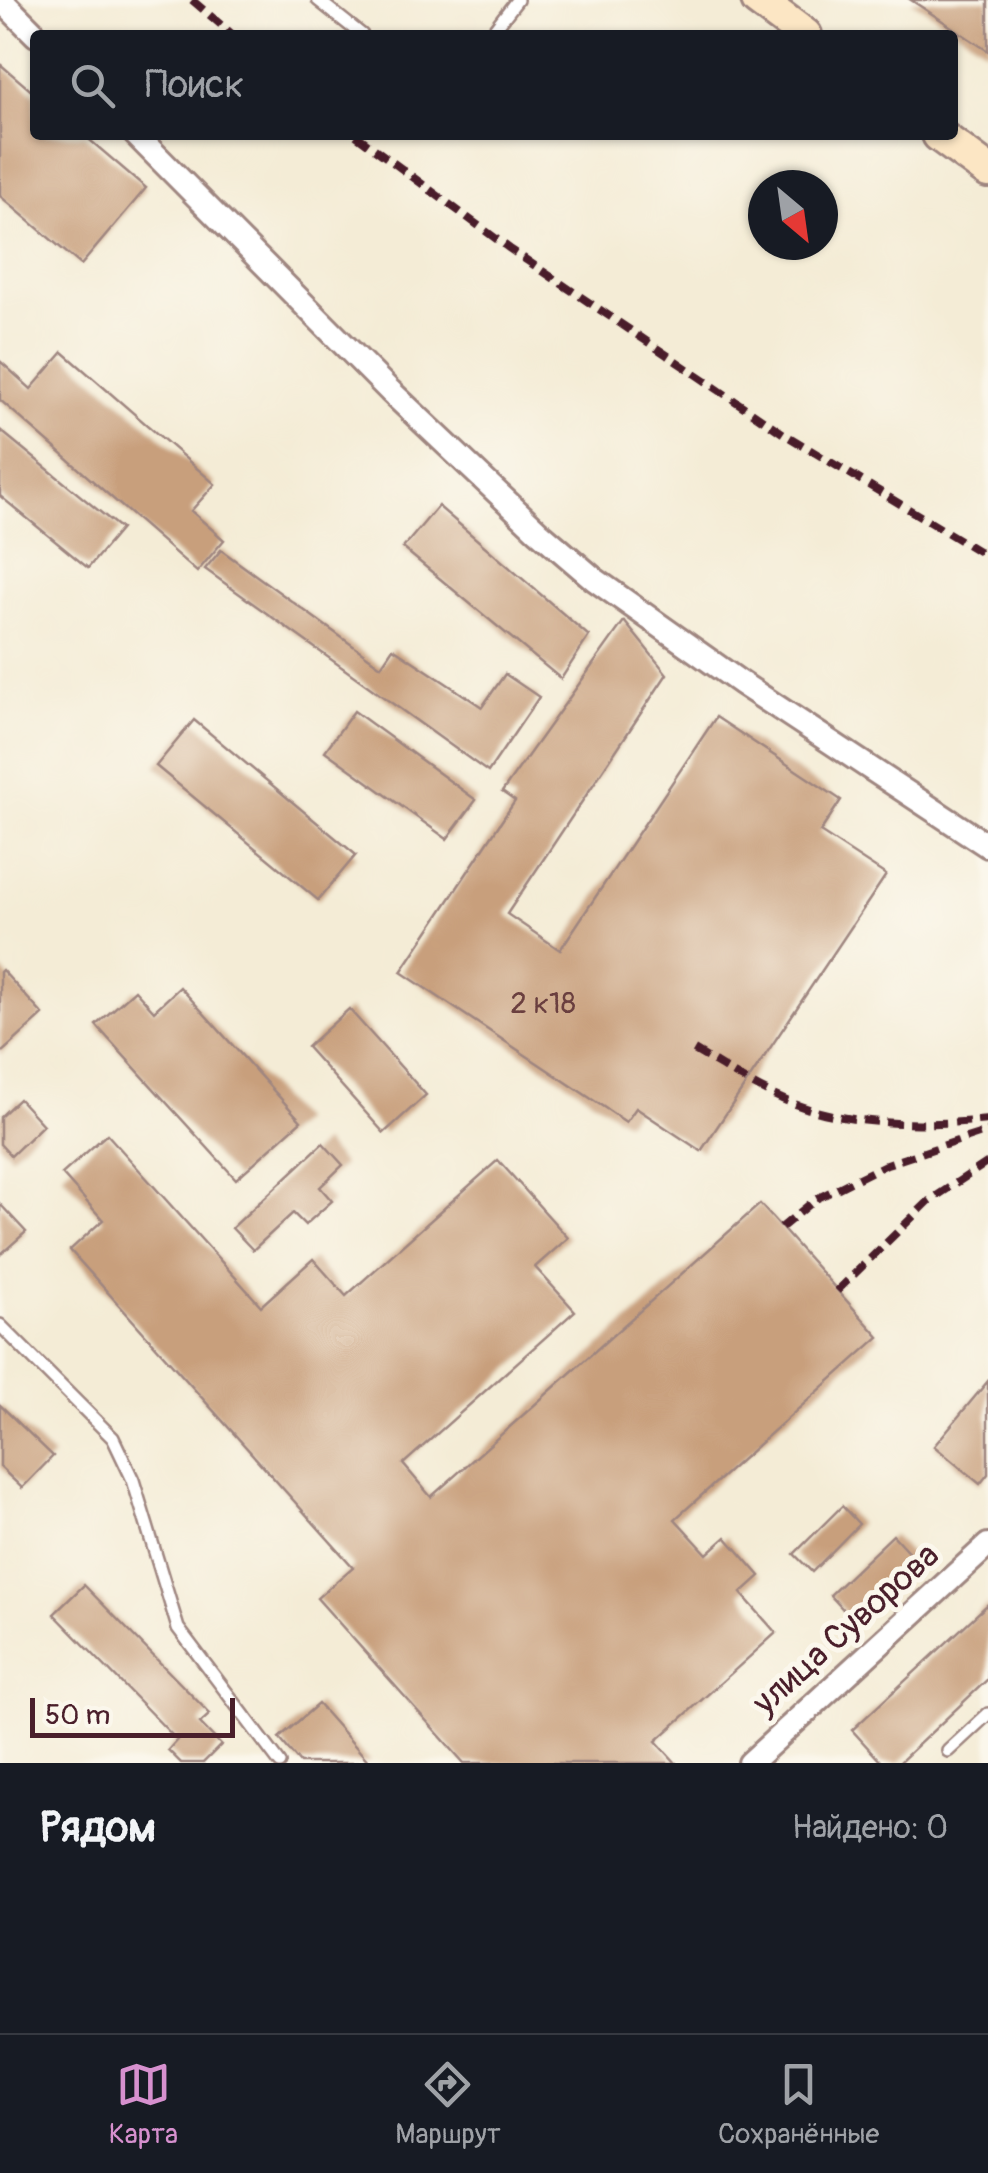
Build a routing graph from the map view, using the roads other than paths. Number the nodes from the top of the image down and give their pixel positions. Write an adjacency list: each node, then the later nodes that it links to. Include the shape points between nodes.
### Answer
1 (1, 0): 5 (street)
2 (318, 0): 6 (lane)
3 (516, 0): 7 (lane)
4 (758, 0): 8 (street)
5 (31, 30)
6 (356, 30)
7 (494, 30)
8 (798, 30)
9 (141, 140): 12 (street, via 390,391 594,579)
10 (946, 140): 11 (street)
11 (988, 172)
12 (988, 846)
13 (0, 1324): 17 (lane, via 113,1438 178,1628)
14 (988, 1546): 18 (street, улица Суворова)
15 (988, 1714): 16 (lane)
16 (948, 1752)
17 (280, 1763)
18 (750, 1763)

